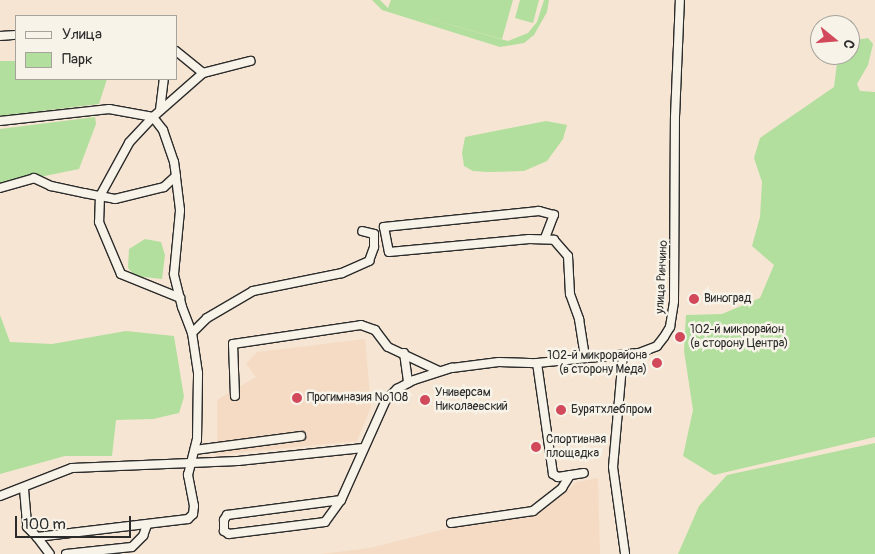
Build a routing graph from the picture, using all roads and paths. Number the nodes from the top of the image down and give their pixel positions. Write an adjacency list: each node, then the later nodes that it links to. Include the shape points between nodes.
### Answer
1 (680, 0): 19 (street, улица Ринчино, via 675,117 674,301 670,327 657,346)
2 (15, 35): 3 (street)
3 (0, 36)
4 (178, 53): 6 (street)
5 (250, 61): 6 (street)
6 (203, 73): 8 (street)
7 (164, 80): 8 (street)
8 (160, 110): 9 (street)
9 (152, 117): 10 (street, via 109,109); 11 (street, via 163,130); 13 (street, via 129,143)
10 (0, 121)
11 (176, 176): 13 (street, via 164,187 141,195 115,199); 16 (street, via 180,210 174,274)
12 (0, 188): 13 (street, via 34,178 52,186)
13 (100, 196): 16 (street, via 99,222 121,274)
14 (362, 231): 17 (street, via 374,234 374,247 368,261 342,273 253,291 207,318)
15 (545, 238): 15 (street, via 554,215 539,210 384,227 389,252); 20 (street, via 563,246 568,256 570,294 579,319)
16 (180, 298): 17 (street)
17 (192, 333): 27 (street, via 198,373)
18 (404, 353): 22 (street); 23 (street); 24 (street, via 388,347 369,326 361,325 240,342 233,344 232,350)
19 (623, 355): 20 (street, улица Ринчино); 39 (street, via 613,467)
20 (585, 358): 21 (street, улица Ринчино)
21 (537, 363): 22 (street, улица Ринчино, via 499,362); 30 (street, via 553,474 558,477)
22 (439, 371): 23 (street, улица Ринчино)
23 (408, 383): 26 (street, улица Ринчино, via 386,400)
24 (235, 396)
25 (301, 436): 27 (street)
26 (363, 448): 28 (street); 33 (street, улица Ринчино)
27 (195, 450): 28 (street)
28 (192, 462): 31 (street, via 72,468); 35 (street, via 188,475 194,506 191,517)
29 (584, 473): 30 (street)
30 (570, 475): 34 (street, via 562,488 533,511)
31 (24, 489): 32 (street); 36 (street, via 27,527)
32 (0, 496)
33 (340, 500): 33 (street, улица Ринчино, via 325,522 229,534 224,531 227,515)
34 (451, 523)
35 (147, 525): 36 (street); 38 (street, via 143,536 132,547)
36 (37, 537): 37 (street)
37 (50, 554)
38 (66, 554)
39 (625, 554)

